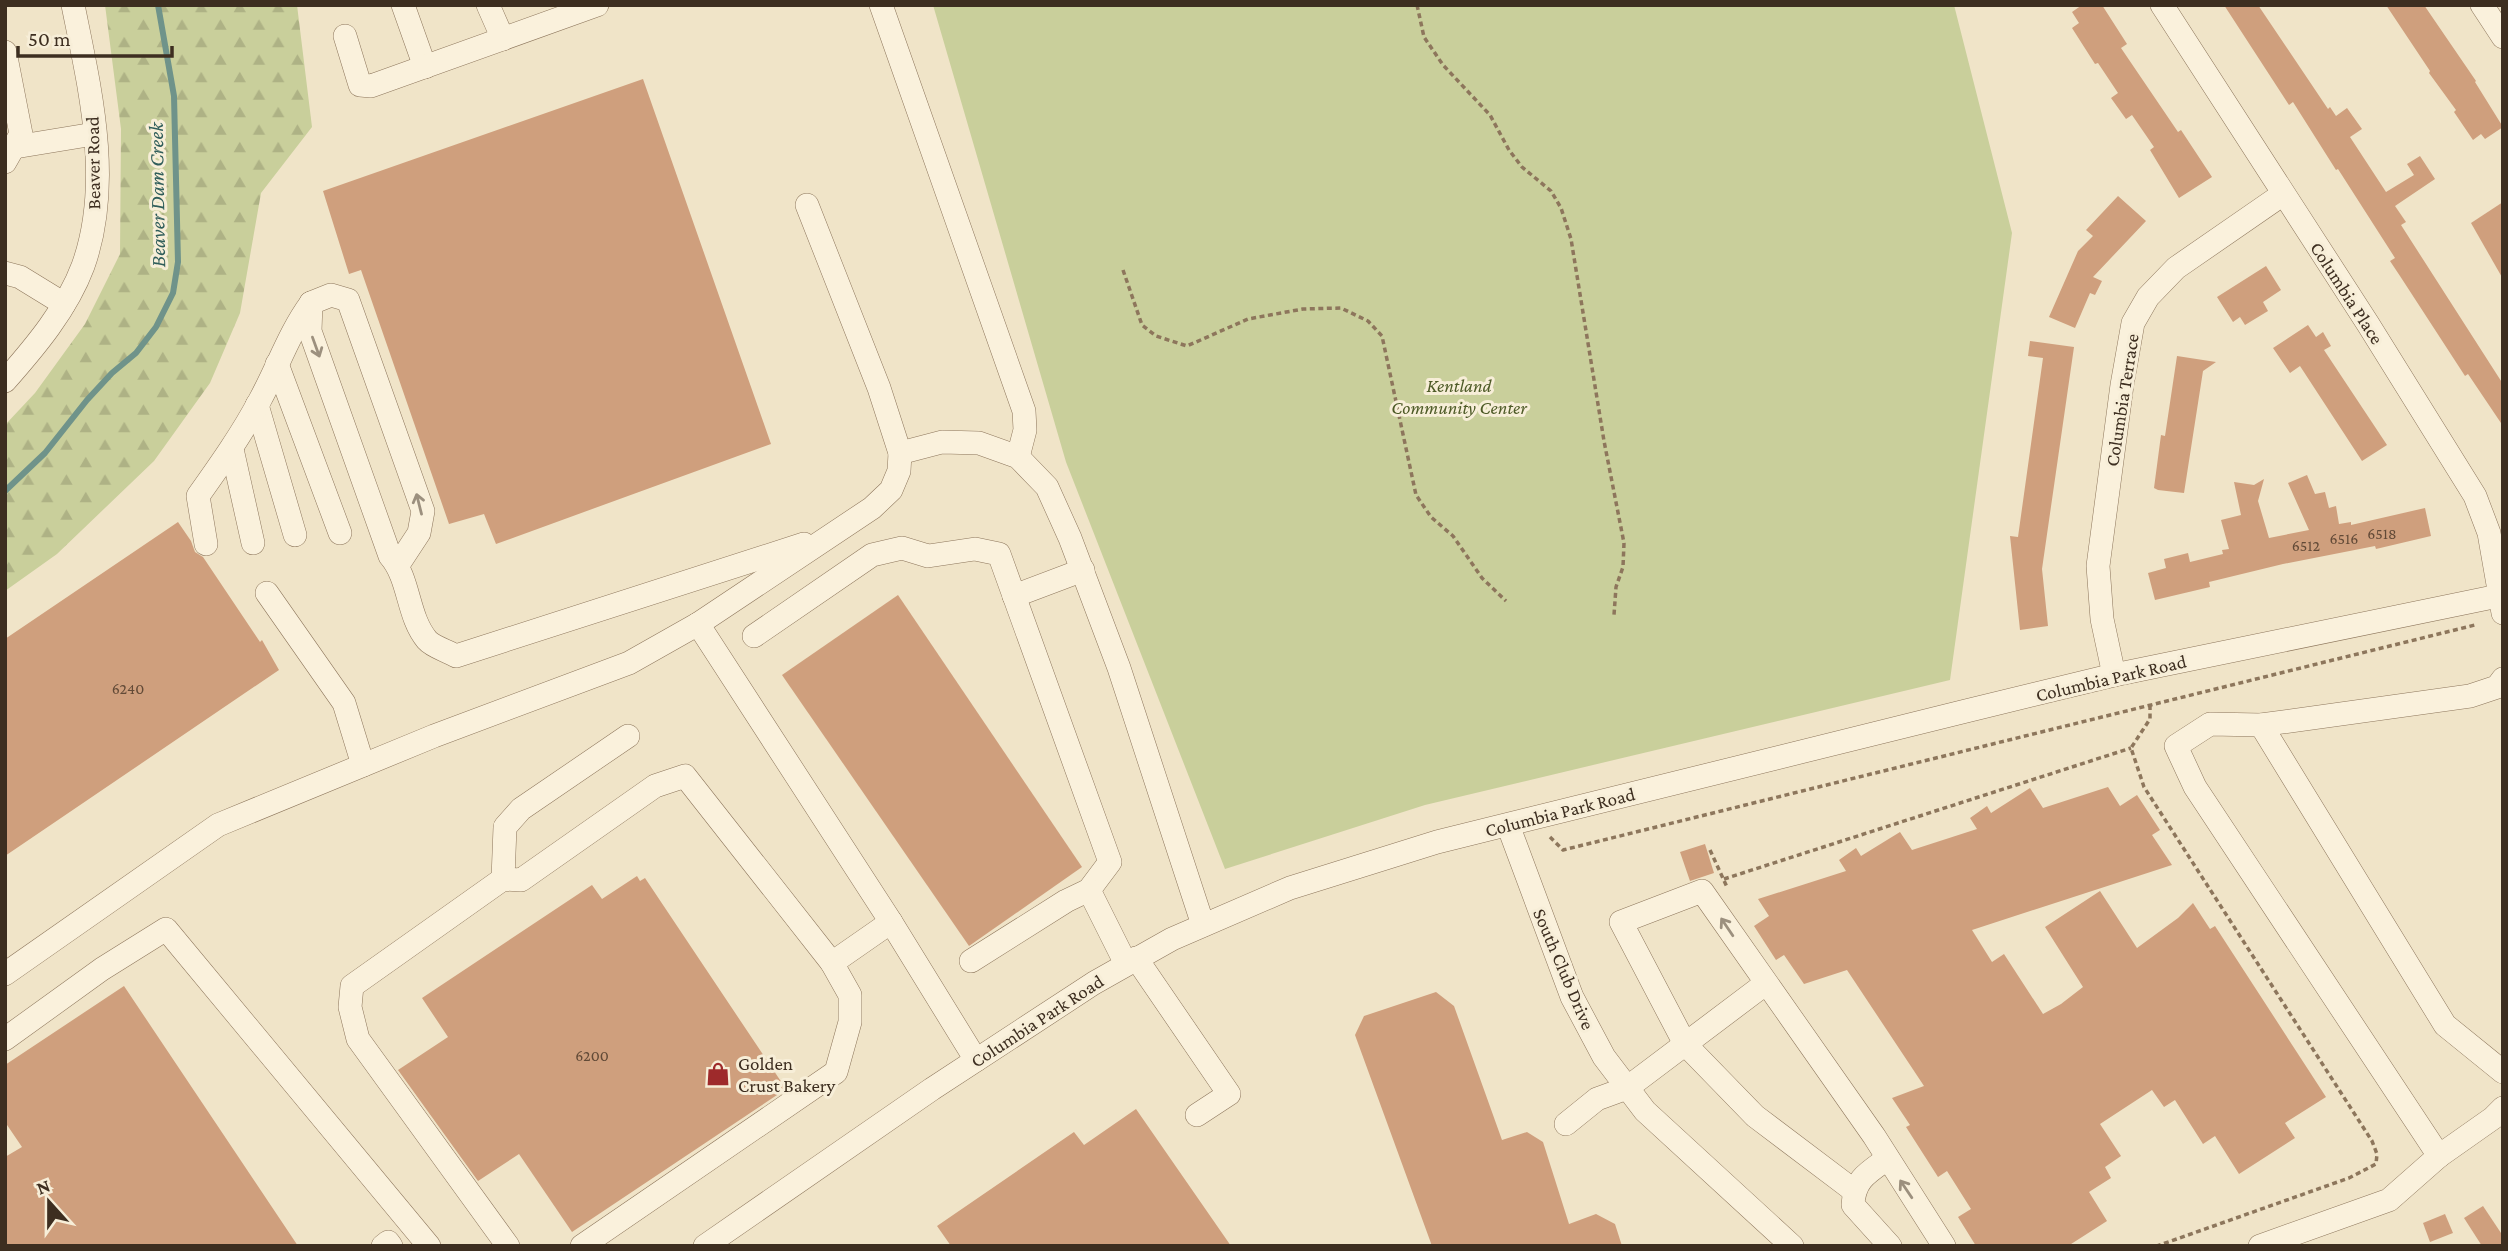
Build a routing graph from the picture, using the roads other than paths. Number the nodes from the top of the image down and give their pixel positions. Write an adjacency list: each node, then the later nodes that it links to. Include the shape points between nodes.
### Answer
1 (73, 5): 14 (street, Beaver Road)
2 (403, 5): 13 (street)
3 (488, 5): 11 (street)
4 (597, 5): 8 (street)
5 (881, 5): 26 (street, via 1024,411)
6 (2162, 5): 16 (street, Columbia Place)
7 (2482, 5): 10 (street)
8 (567, 10): 11 (street)
9 (345, 36): 13 (street, via 360,85 372,86)
10 (2503, 37)
11 (503, 39): 13 (street)
12 (5, 52): 15 (street, via 21,134)
13 (425, 67)
14 (94, 134): 15 (street); 20 (street, Beaver Road, via 97,208 83,265)
15 (10, 154)
16 (2283, 194): 36 (street, Columbia Place, via 2474,496 2488,533); 39 (street, Columbia Terrace, via 2176,268 2148,298 2133,323 2098,566 2102,619)
17 (807, 205): 25 (street)
18 (5, 274): 20 (street, via 20,277)
19 (311, 303): 21 (street); 32 (street, one-way to 32, via 310,331 390,556); 32 (street, one-way to 19, via 419,533 423,511 348,300 331,295)
20 (64, 304): 22 (street, Beaver Road)
21 (277, 364): 23 (street); 27 (street)
22 (5, 381)
23 (257, 405): 24 (street); 28 (street)
24 (232, 449): 30 (street); 31 (street, via 198,496)
25 (900, 453): 26 (street, via 943,442 979,443); 29 (street, via 891,490)
26 (1018, 457): 33 (street, via 1047,486)
27 (340, 533)
28 (295, 535)
29 (830, 536): 32 (street, via 456,656 428,641 412,611); 37 (street)
30 (253, 543)
31 (206, 544)
32 (398, 565)
33 (1083, 570): 35 (street); 48 (street)
34 (267, 593): 43 (street, via 344,704)
35 (1014, 596): 38 (street, via 999,554 975,549 928,556 902,548 872,555); 46 (street, via 1110,862)
36 (2502, 601): 39 (street, Columbia Park Road)
37 (698, 624): 43 (street, via 629,663); 47 (street)
38 (754, 636)
39 (2114, 675): 44 (street, Columbia Park Road)
40 (2503, 679): 41 (street, via 2497,687 2470,696)
41 (2261, 725): 57 (street, via 2445,1025); 62 (street, via 2210,724 2176,746 2195,787)
42 (628, 736): 45 (street, via 521,809 505,827)
43 (363, 765): 52 (street, via 218,825)
44 (1508, 825): 48 (street, Columbia Park Road, via 1355,866); 58 (street, South Club Drive, via 1572,998 1597,1046)
45 (503, 879): 51 (street, via 521,880 656,786 685,776); 68 (street, via 352,986 350,1007 358,1040)
46 (1089, 890): 49 (street); 50 (street)
47 (891, 922): 51 (street); 56 (street)
48 (1203, 925): 50 (street, Columbia Park Road)
49 (971, 961)
50 (1131, 961): 56 (street, Columbia Park Road); 60 (street, via 1230,1094)
51 (832, 963): 69 (street, via 850,995 850,1022 836,1072)
52 (5, 974)
53 (1765, 984): 55 (street); 55 (street, one-way to 55, via 1702,891 1621,922); 63 (street)
54 (5, 1039): 67 (street, via 166,929)
55 (1685, 1044): 58 (street); 64 (street, via 1755,1116)
56 (976, 1060): 70 (street, Columbia Park Road)
57 (2503, 1072)
58 (1627, 1088): 61 (street, via 1597,1099); 71 (street, South Club Drive, via 1645,1111)
59 (2503, 1108): 62 (street)
60 (1197, 1115)
61 (1566, 1124)
62 (2439, 1156): 74 (street, via 2389,1200)
63 (1887, 1159): 64 (street); 73 (street, one-way to 63)
64 (1853, 1190): 72 (street, via 1853,1205)
65 (383, 1246): 66 (street, via 388,1242)
66 (391, 1246)
67 (429, 1246)
68 (508, 1246)
69 (582, 1246)
70 (705, 1246)
71 (1792, 1246)
72 (1890, 1246)
73 (1944, 1246)
74 (2260, 1246)

